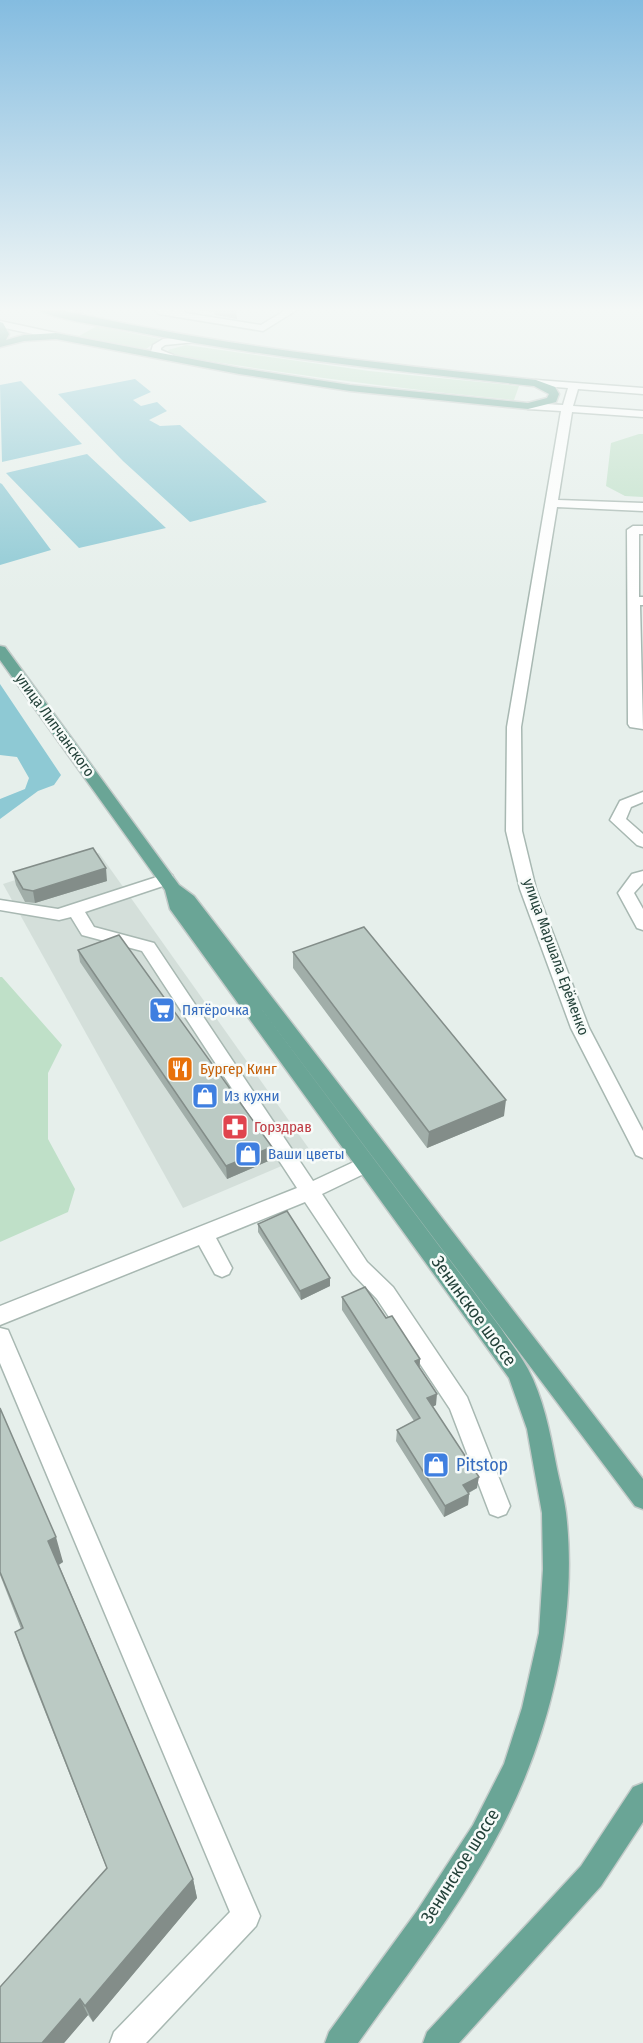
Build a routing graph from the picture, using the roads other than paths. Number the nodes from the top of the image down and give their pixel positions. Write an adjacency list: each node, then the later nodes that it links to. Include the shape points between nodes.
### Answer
1 (502, 403): 5 (main road)
2 (539, 403): 5 (main road)
3 (569, 403): 6 (street, улица Маршала Ерёменко)
4 (617, 403): 7 (street)
5 (528, 406): 6 (street)
6 (567, 409): 7 (street); 8 (street, улица Маршала Ерёменко)
7 (640, 414)
8 (552, 502): 9 (street); 22 (street, улица Маршала Ерёменко, via 514,727 514,831 528,889 580,1028)
9 (643, 507)
10 (643, 530): 11 (street, via 633,530)
11 (638, 601): 13 (street, via 635,724)
12 (0, 650): 15 (main road, улица Липчанского)
13 (643, 724)
14 (643, 797): 16 (street, via 625,804 618,820)
15 (110, 801): 18 (main road, Зенинское шоссе)
16 (643, 842)
17 (643, 876): 21 (street, via 626,893)
18 (170, 884): 20 (street); 23 (main road, Зенинское шоссе, via 176,905); 29 (main road, Зенинское шоссе, via 188,900)
19 (0, 905): 20 (street, via 59,915)
20 (75, 910): 24 (street, via 88,931 148,947)
21 (643, 924)
22 (643, 1150)
23 (365, 1165): 24 (street); 33 (main road, Зенинское шоссе, via 519,1374 537,1429 554,1513 555,1569 552,1633 516,1769 477,1845)
24 (308, 1192): 25 (street); 30 (street, via 360,1268 385,1293 459,1404)
25 (204, 1234): 26 (street); 27 (street)
26 (222, 1268)
27 (0, 1316)
28 (0, 1337): 32 (street, via 246,1916)
29 (643, 1498)
30 (498, 1506)
31 (643, 1797): 34 (main road, via 591,1876)
32 (125, 2043)
33 (340, 2043)
34 (438, 2043)

